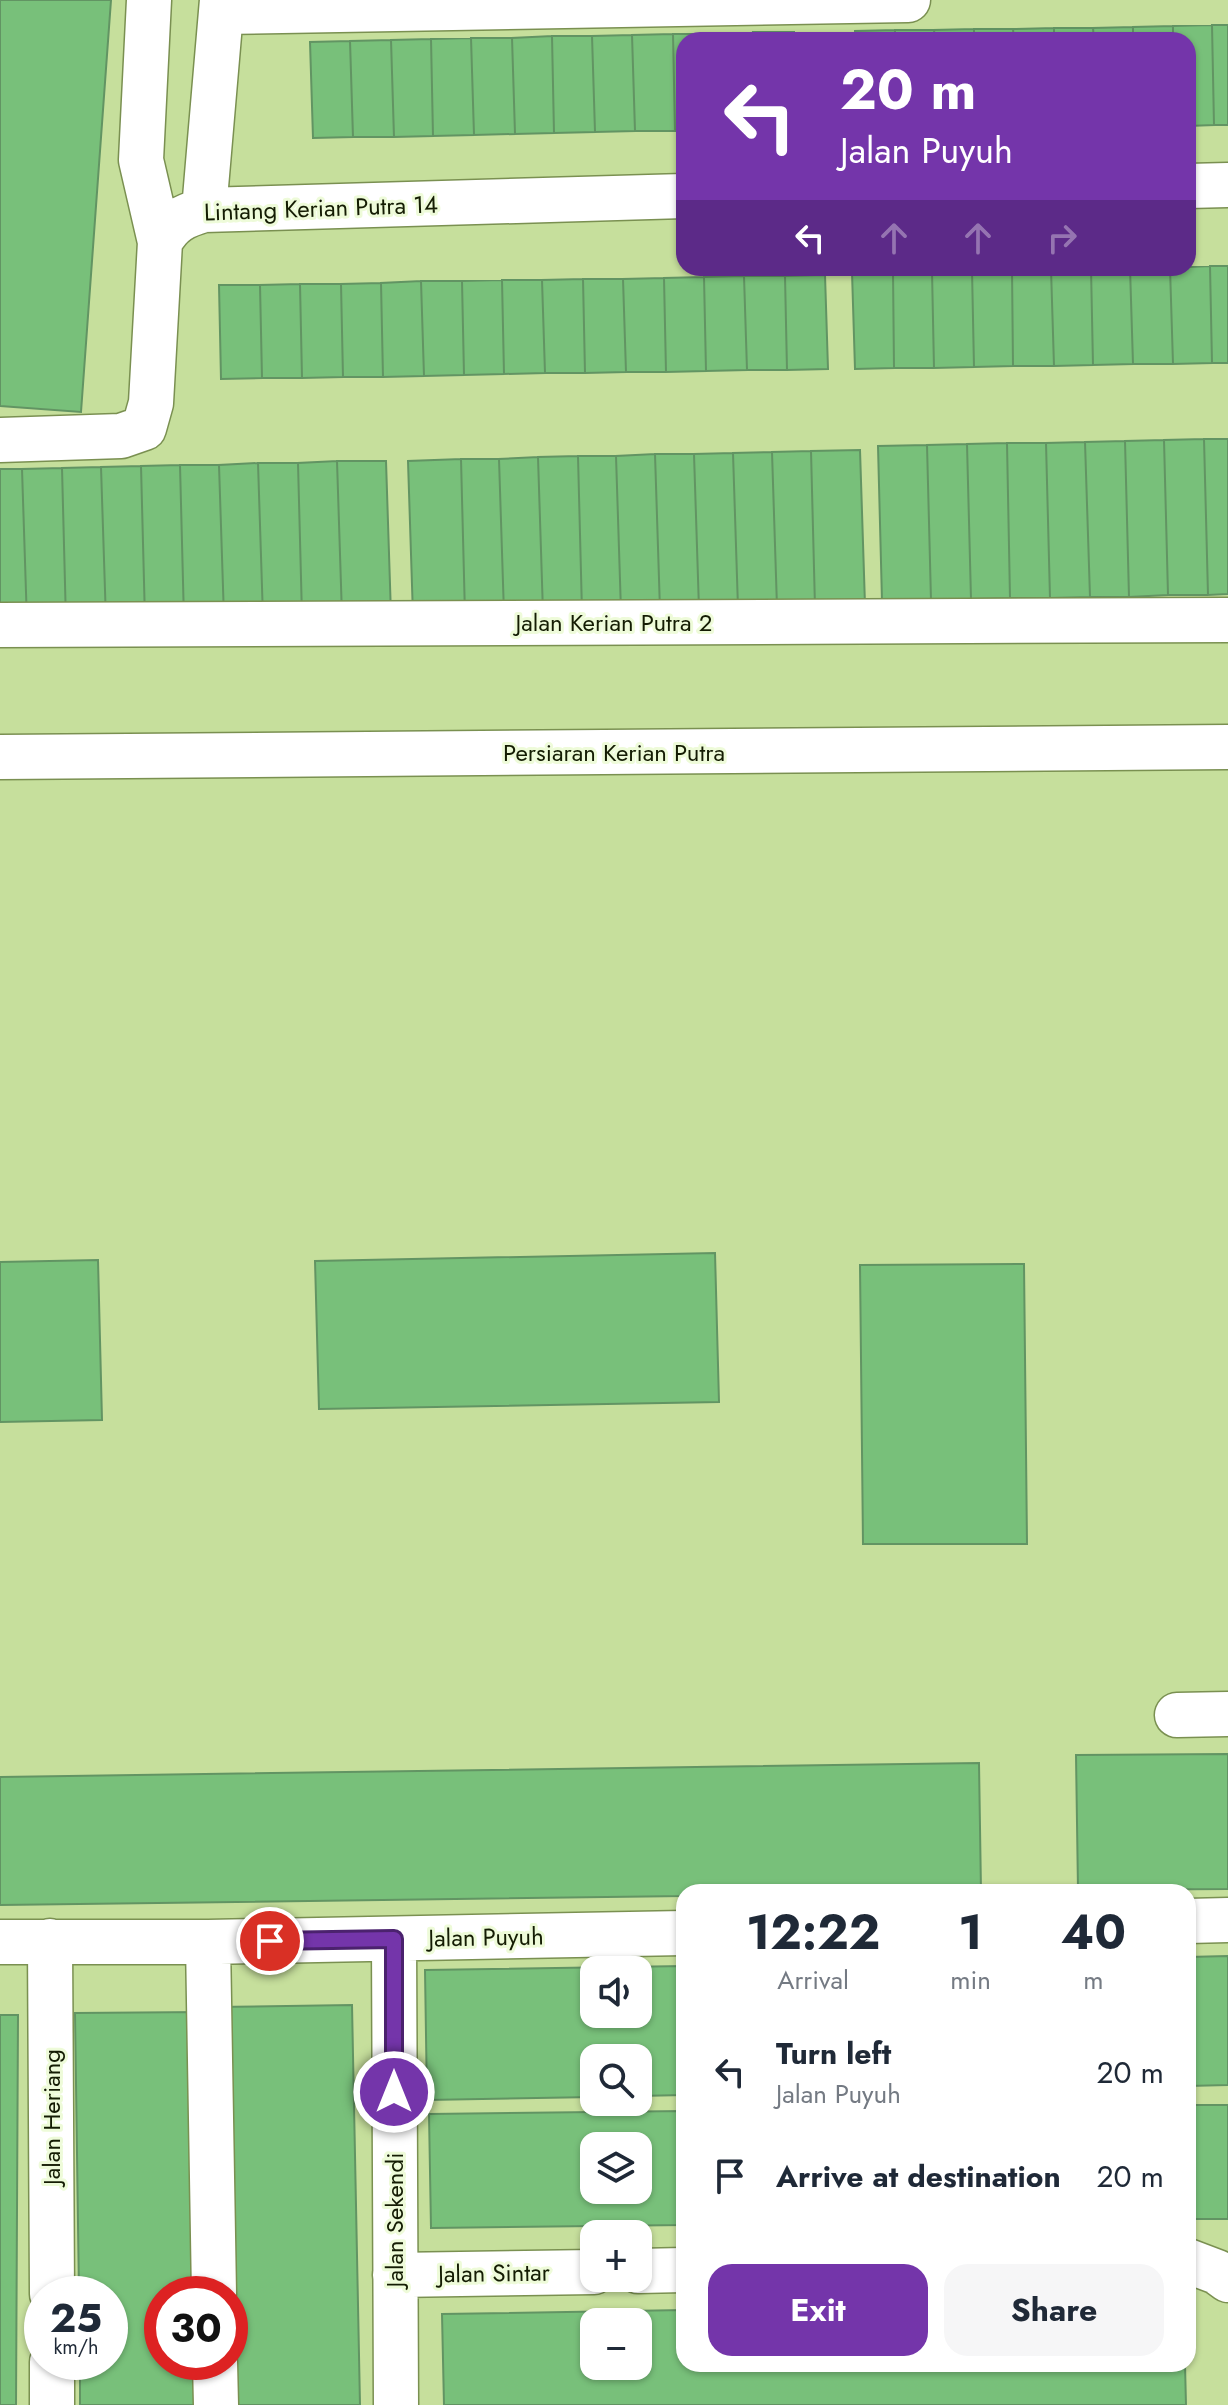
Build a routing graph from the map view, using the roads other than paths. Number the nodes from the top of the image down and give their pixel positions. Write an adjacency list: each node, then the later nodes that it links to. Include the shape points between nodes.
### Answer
1 (149, 0): 9 (street, via 141,160)
2 (908, 0): 4 (street)
3 (222, 6): 4 (street); 8 (street)
4 (832, 14)
5 (1228, 185): 6 (street)
6 (1196, 186)
7 (676, 196): 8 (street, Lintang Kerian Putra 14)
8 (204, 210): 9 (street, Lintang Kerian Putra 14, via 182,216)
9 (160, 242): 10 (street, via 151,403 144,428 121,436)
10 (0, 440)
11 (1228, 620): 12 (street, Jalan Kerian Putra 2)
12 (0, 625)
13 (1228, 747): 14 (street, Persiaran Kerian Putra)
14 (0, 757)
15 (1228, 1714): 16 (street)
16 (1177, 1715)
17 (1228, 1920): 18 (street)
18 (1196, 1921)
19 (676, 1933): 20 (street, Jalan Puyuh)
20 (394, 1939): 23 (street, Jalan Puyuh); 28 (street, Jalan Sekendi)
21 (50, 1941): 22 (street, Jalan Puyuh); 23 (street, Jalan Puyuh); 29 (street, Jalan Heriang)
22 (0, 1942)
23 (208, 1942): 30 (street)
24 (1196, 2264): 31 (street)
25 (676, 2270): 26 (street)
26 (652, 2271)
27 (580, 2272): 28 (street, Jalan Sintar)
28 (395, 2275): 36 (street, Jalan Sekendi)
29 (52, 2276)
30 (214, 2276)
31 (1228, 2280)
32 (52, 2380): 34 (street)
33 (215, 2380): 35 (street)
34 (52, 2405)
35 (216, 2405)
36 (396, 2405)

